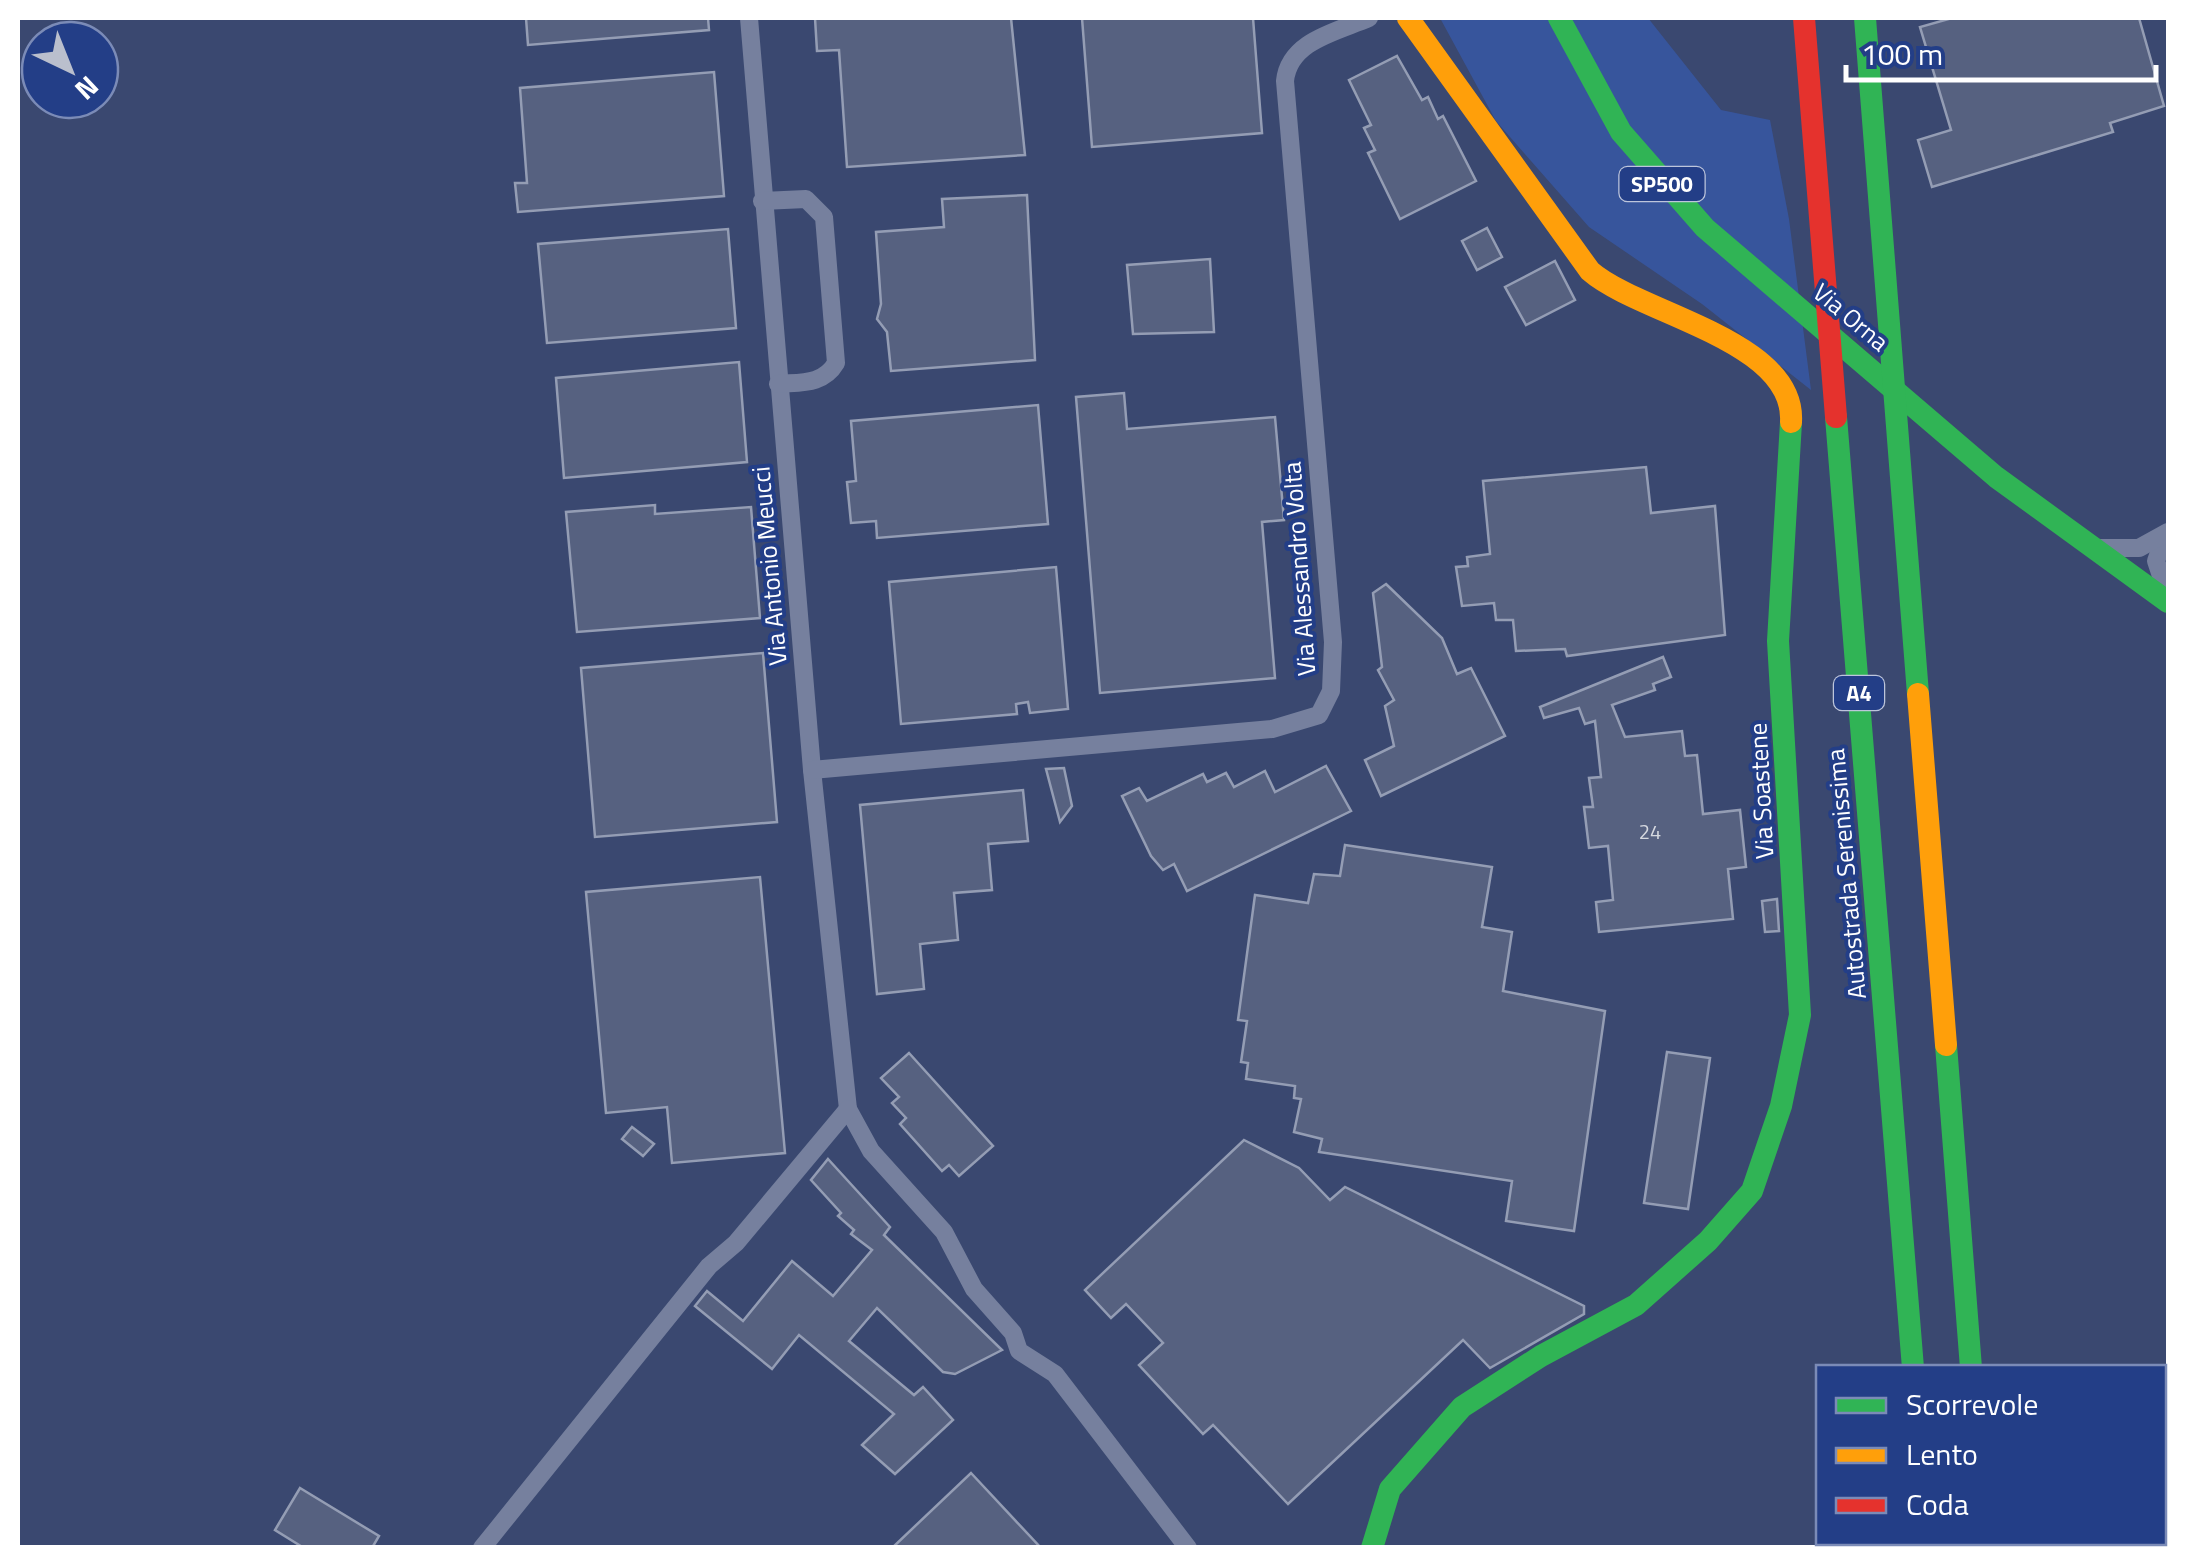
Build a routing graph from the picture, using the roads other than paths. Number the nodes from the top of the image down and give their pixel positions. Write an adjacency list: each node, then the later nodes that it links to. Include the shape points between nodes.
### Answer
1 (748, 18): 7 (street, Via Antonio Meucci)
2 (1369, 18): 12 (street, Via Alessandro Volta, via 1295,51 1285,80 1333,642 1331,691 1319,715 1272,729)
3 (1408, 18): 18 (main road, Via Soastene, via 1594,276 1732,343 1786,390 1792,412 1778,641 1800,1015 1781,1106 1752,1191 1708,1241 1636,1304 1462,1407 1390,1488)
4 (1558, 18): 10 (main road, Via Orna / SP500, via 1594,89 1658,180 1705,228 1996,477)
5 (1804, 18): 14 (main road, Autostrada Serenissima / A4)
6 (1865, 18): 15 (main road, A4)
7 (762, 201): 8 (street, Via Antonio Meucci); 8 (street, via 806,199 824,217 836,362 825,377)
8 (778, 384): 12 (street, Via Antonio Meucci)
9 (2167, 534): 10 (street, via 2139,548); 11 (street, via 2156,557)
10 (2095, 548): 11 (main road, Via Orna)
11 (2168, 600)
12 (812, 770): 13 (street, Via Antonio Meucci)
13 (848, 1109): 16 (street, via 736,1244 709,1266); 17 (street, via 871,1151 944,1232 974,1289 1019,1351 1055,1374)
14 (1914, 1365)
15 (1971, 1365)
16 (482, 1548)
17 (1188, 1548)
18 (1372, 1548)

